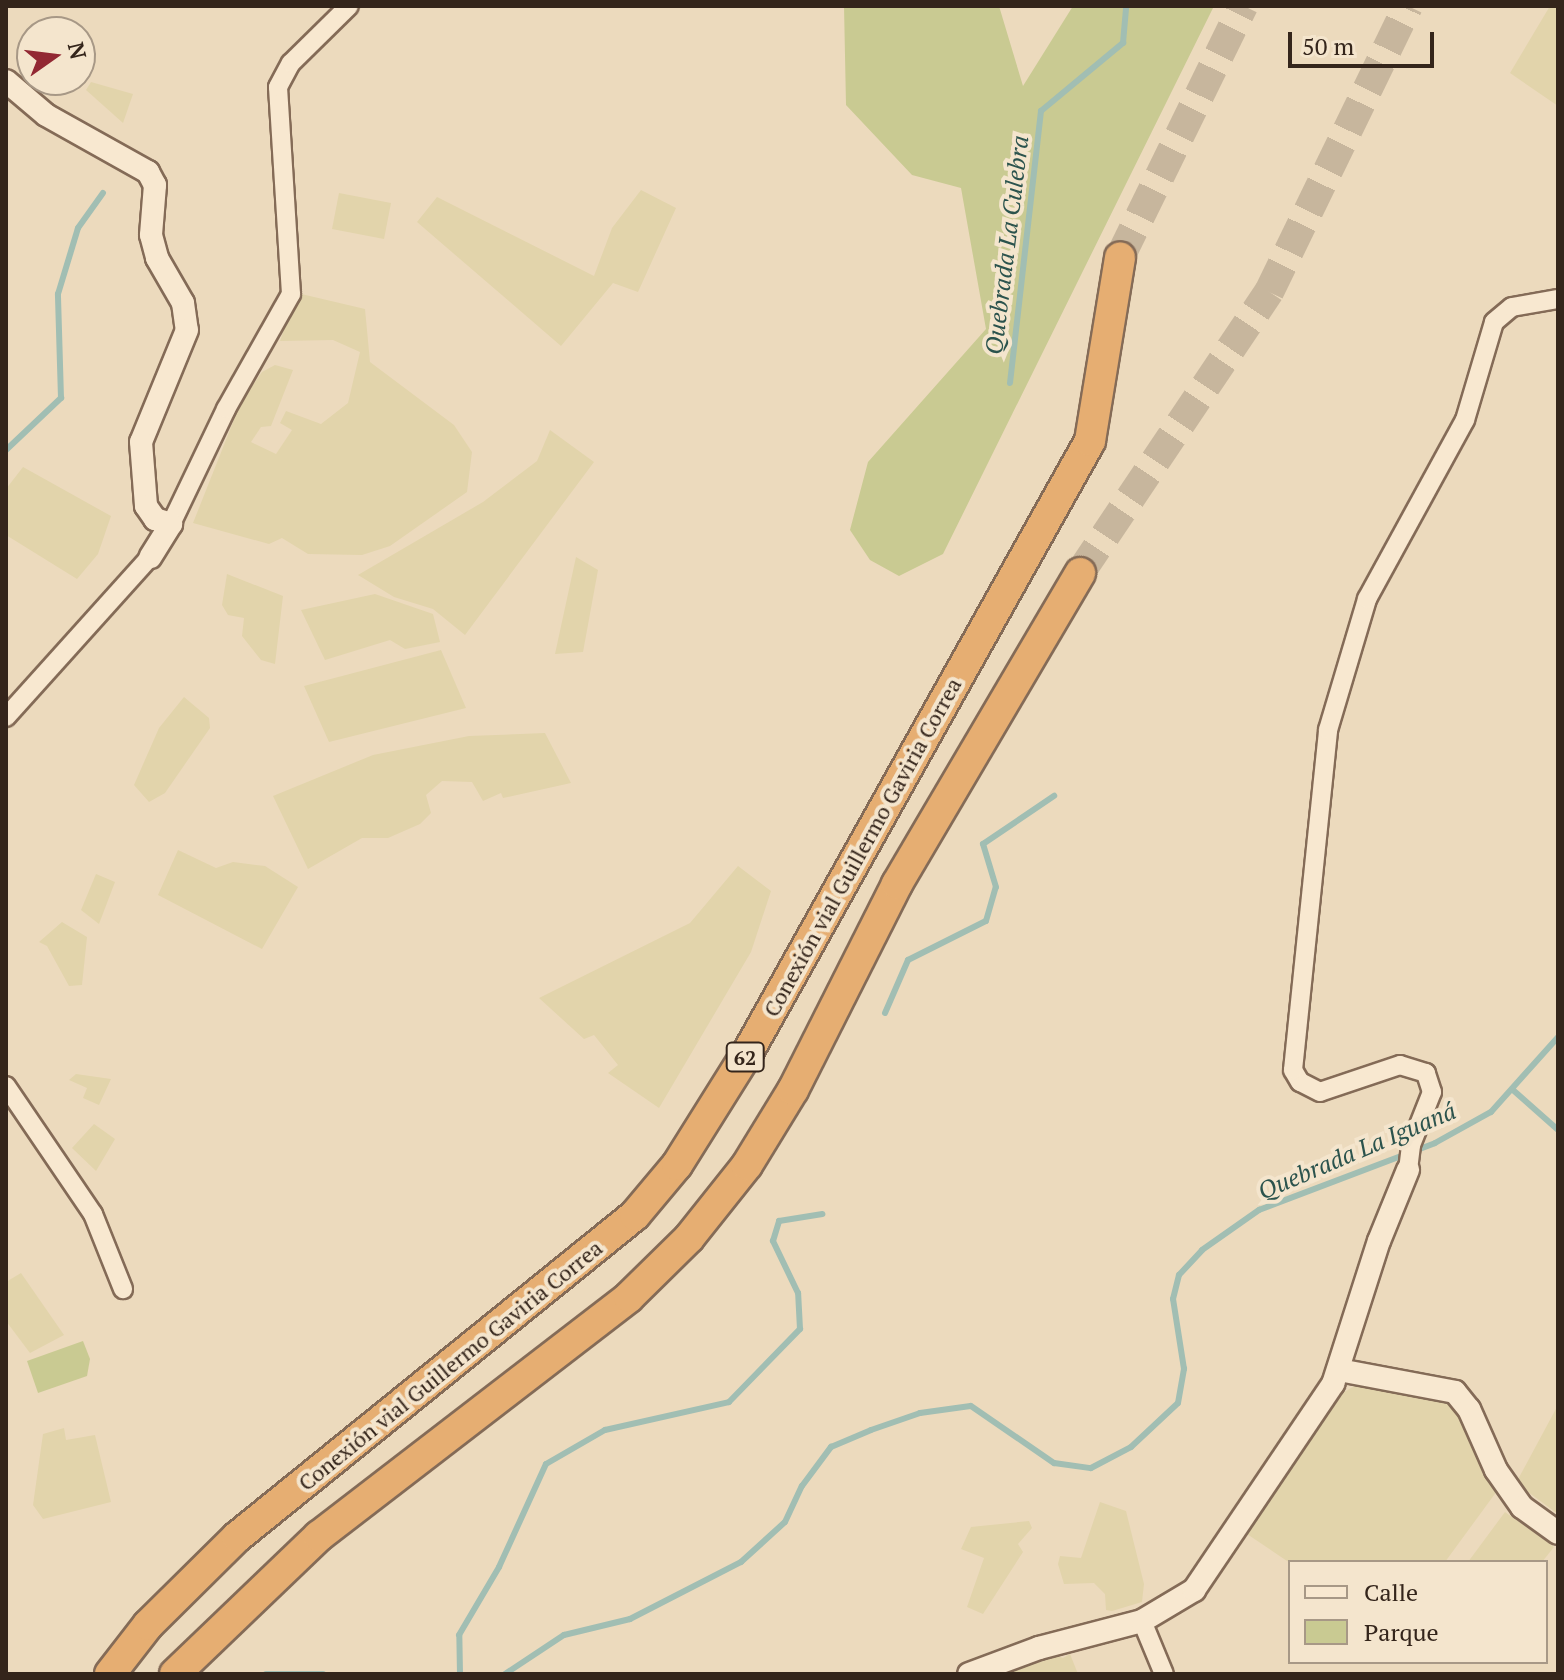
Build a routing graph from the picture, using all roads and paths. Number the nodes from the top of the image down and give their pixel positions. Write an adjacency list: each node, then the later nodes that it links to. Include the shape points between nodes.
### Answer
1 (349, 6): 5 (street, via 291,63 278,87 291,294 220,421)
2 (6, 81): 5 (street, via 46,115 148,172 155,185 153,246 183,303 187,330 140,452 146,506 155,519)
3 (1120, 257): 15 (highway, Conexión vial Guillermo Gaviria Correa / 62, via 1090,441 748,1052 677,1165 635,1215 237,1537 148,1625)
4 (1558, 299): 10 (street, via 1512,307 1494,322 1465,420 1367,599 1328,730 1293,1070 1300,1082 1320,1092 1400,1065 1419,1068 1432,1092 1411,1145)
5 (171, 524): 6 (street)
6 (150, 557): 8 (street)
7 (1080, 573): 16 (highway, 62, via 897,884 793,1090 747,1165 689,1238 629,1297 319,1536)
8 (6, 717)
9 (6, 1086): 11 (street, via 93,1214)
10 (1408, 1170): 12 (street, via 1379,1241)
11 (123, 1289)
12 (1339, 1370): 13 (street, via 1455,1392 1522,1507); 14 (street, via 1321,1407 1217,1562 1185,1599)
13 (1558, 1533)
14 (1142, 1621): 17 (street, via 1039,1648); 18 (street)
15 (110, 1674)
16 (175, 1674)
17 (969, 1674)
18 (1164, 1674)

